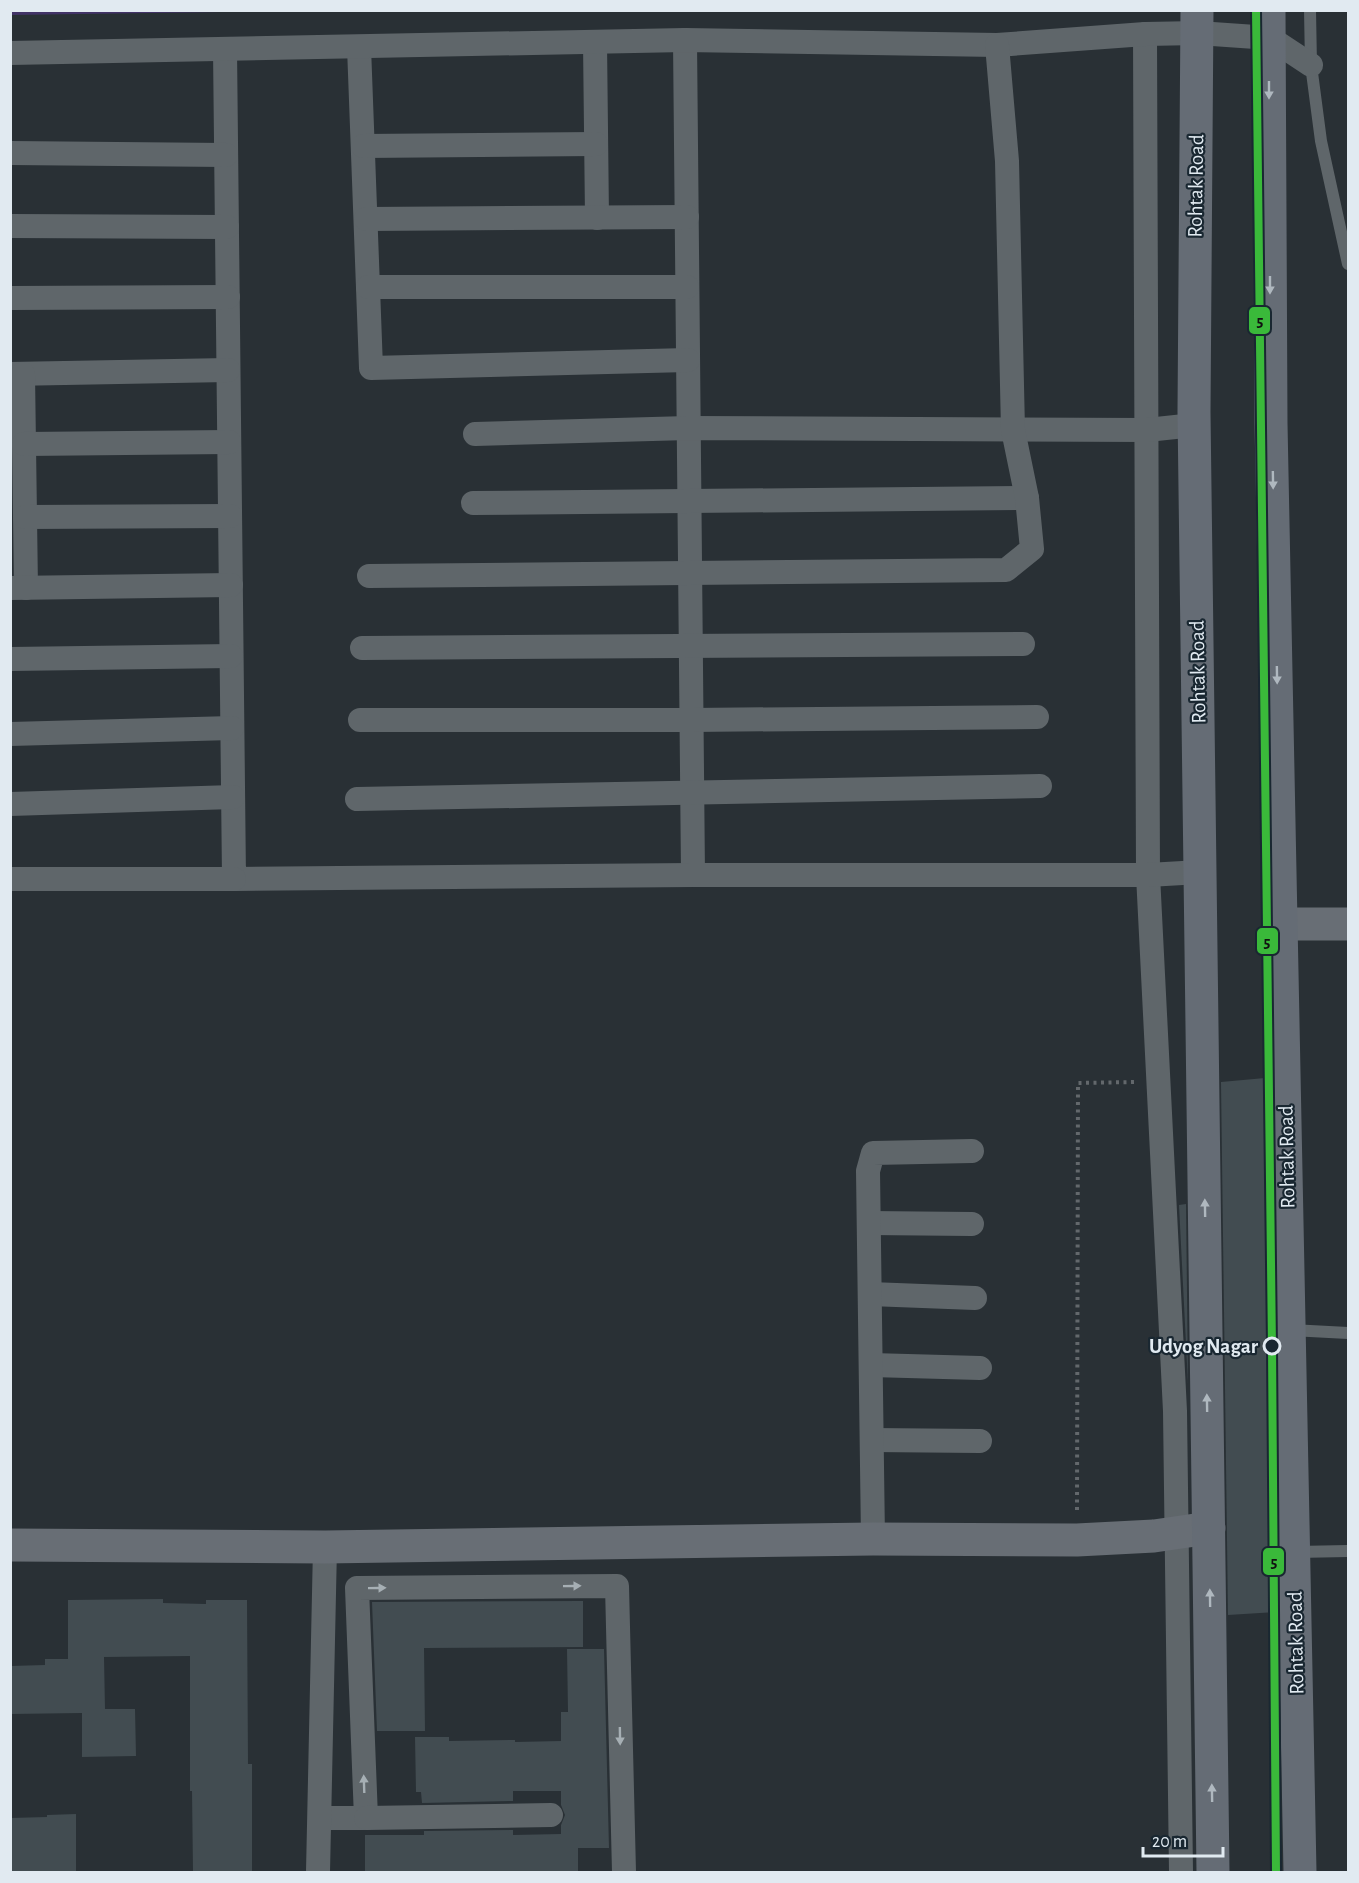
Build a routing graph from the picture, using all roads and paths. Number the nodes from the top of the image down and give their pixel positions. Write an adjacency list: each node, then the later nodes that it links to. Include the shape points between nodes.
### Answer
1 (1310, 10): 11 (lane)
2 (1198, 22): 3 (street); 4 (street); 29 (highway, Rohtak Road)
3 (1269, 24): 11 (street); 65 (highway, Rohtak Road, one-way to 65)
4 (1145, 34): 7 (street); 32 (street)
5 (685, 40): 6 (street); 7 (street); 17 (street)
6 (595, 42): 8 (street); 12 (street)
7 (997, 45): 31 (street, via 1007,161)
8 (359, 47): 9 (street); 13 (street)
9 (225, 49): 10 (street); 15 (street)
10 (10, 53)
11 (1311, 65): 21 (lane, via 1321,141)
12 (596, 144): 13 (street); 16 (street)
13 (363, 146): 18 (street)
14 (10, 153): 15 (street)
15 (226, 155): 20 (street)
16 (597, 218): 17 (street); 18 (street)
17 (687, 218): 23 (street)
18 (366, 219): 22 (street)
19 (10, 226): 20 (street)
20 (227, 227): 24 (street)
21 (1348, 264)
22 (368, 287): 23 (street); 26 (street, via 371,368)
23 (687, 287): 26 (street)
24 (228, 297): 25 (street); 27 (street)
25 (10, 298)
26 (688, 360): 30 (street)
27 (228, 370): 28 (street); 34 (street)
28 (16, 374): 35 (street)
29 (1194, 425): 32 (street); 60 (highway, Rohtak Road)
30 (688, 428): 31 (street); 33 (street); 37 (street)
31 (1013, 430): 32 (street); 36 (street)
32 (1147, 430): 62 (street)
33 (475, 434)
34 (229, 442): 35 (street); 39 (street)
35 (24, 444): 40 (street)
36 (1027, 498): 37 (street); 41 (street, via 1032,549 1006,570)
37 (689, 502): 38 (street); 41 (street)
38 (473, 503)
39 (230, 516): 40 (street); 43 (street)
40 (25, 517): 44 (street)
41 (690, 574): 42 (street); 46 (street)
42 (369, 576)
43 (231, 585): 44 (street); 48 (street)
44 (19, 588)
45 (1023, 644): 46 (street)
46 (691, 646): 47 (street); 52 (street)
47 (362, 648)
48 (231, 656): 49 (street); 53 (street)
49 (10, 659)
50 (1036, 717): 52 (street)
51 (360, 720): 52 (street)
52 (691, 720): 56 (street)
53 (232, 728): 54 (street); 57 (street)
54 (10, 734)
55 (1040, 786): 56 (street)
56 (692, 792): 58 (street); 61 (street)
57 (233, 797): 59 (street); 64 (street)
58 (357, 799)
59 (10, 804)
60 (1200, 872): 62 (street); 79 (highway, Rohtak Road, one-way to 60)
61 (693, 874): 62 (street); 64 (street)
62 (1148, 875): 79 (street, via 1175,1411)
63 (10, 879): 64 (street)
64 (234, 879)
65 (1282, 924): 66 (street); 73 (highway, Rohtak Road)
66 (1348, 924)
67 (1142, 1082): 81 (path, via 1078,1083)
68 (972, 1151): 69 (street, via 873,1153 868,1171)
69 (869, 1223): 70 (street); 71 (street)
70 (972, 1224)
71 (870, 1294): 72 (street); 75 (street)
72 (975, 1298)
73 (1291, 1330): 74 (lane); 85 (highway, Rohtak Road)
74 (1348, 1333)
75 (871, 1365): 76 (street); 77 (street)
76 (980, 1368)
77 (872, 1440): 78 (street); 80 (street)
78 (980, 1441)
79 (1193, 1531): 81 (street); 91 (street); 92 (highway, Rohtak Road, one-way to 79)
80 (873, 1539): 81 (street); 83 (street)
81 (1077, 1540)
82 (10, 1545): 83 (street)
83 (325, 1548): 87 (street)
84 (1348, 1551): 85 (lane)
85 (1294, 1552): 93 (highway, Rohtak Road)
86 (551, 1815): 88 (street)
87 (321, 1818): 88 (street); 89 (street)
88 (366, 1818): 90 (street, one-way to 90, via 357,1588 617,1586)
89 (318, 1872)
90 (624, 1872)
91 (1181, 1872)
92 (1214, 1872)
93 (1300, 1872)

